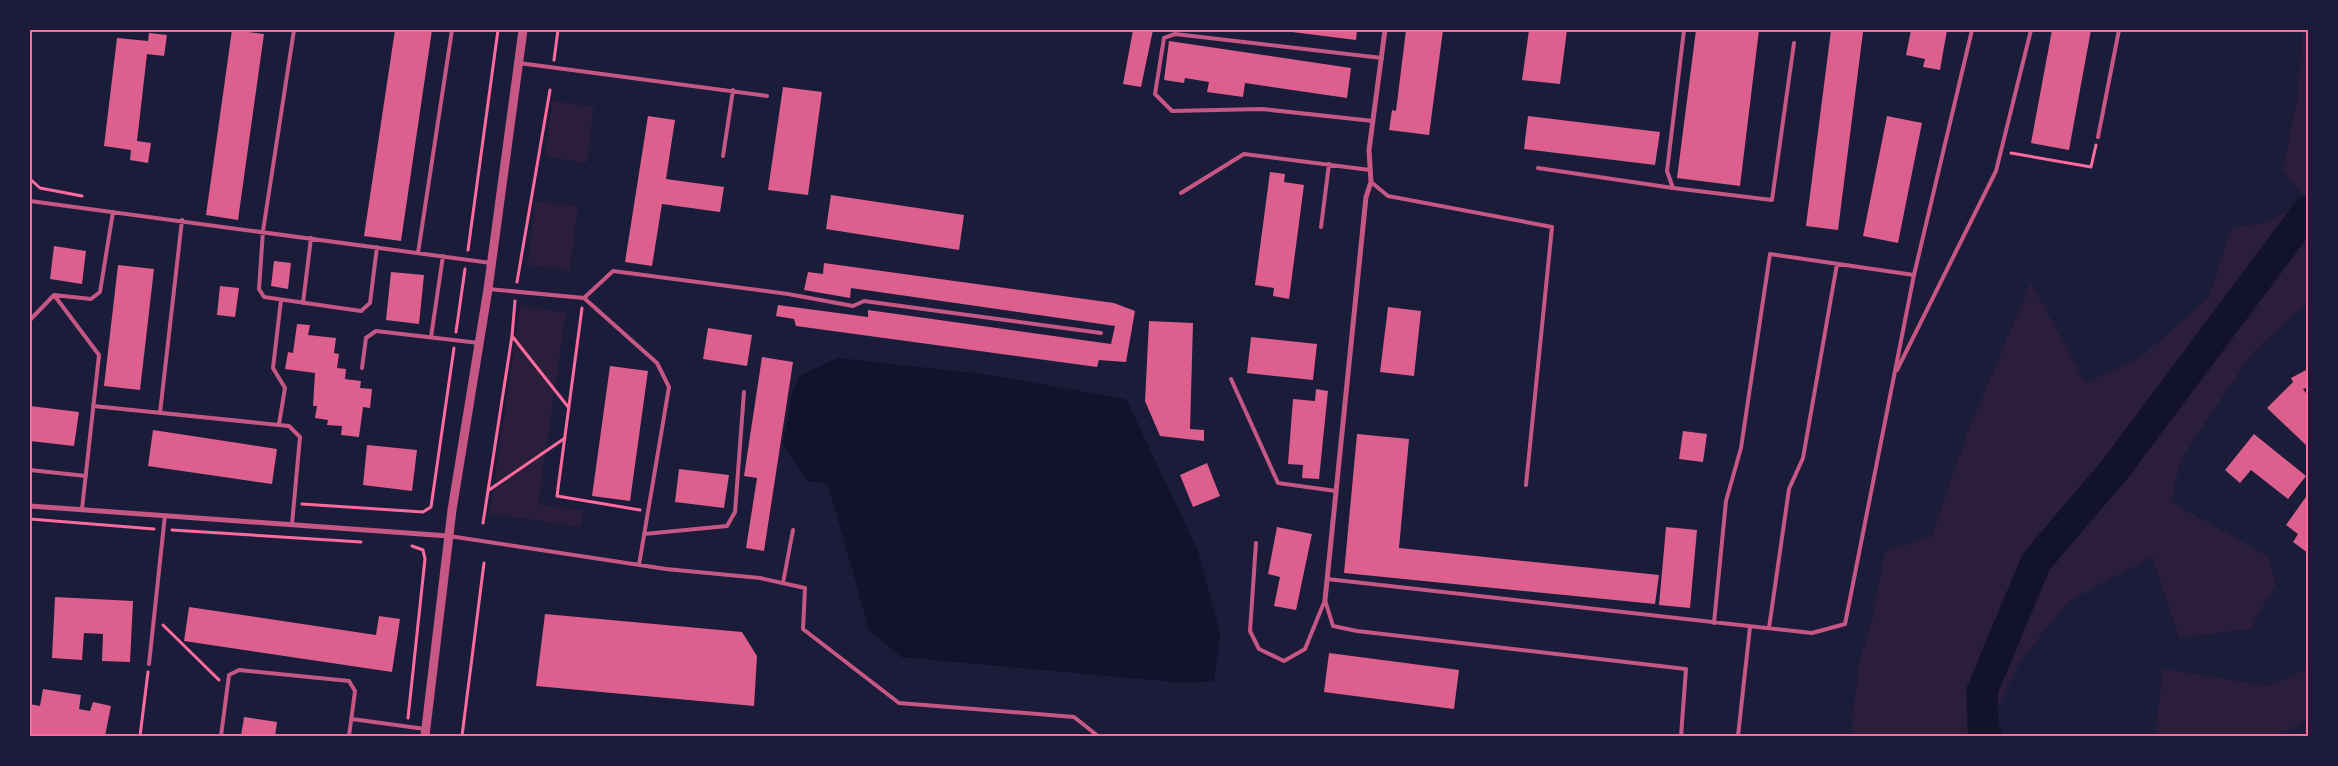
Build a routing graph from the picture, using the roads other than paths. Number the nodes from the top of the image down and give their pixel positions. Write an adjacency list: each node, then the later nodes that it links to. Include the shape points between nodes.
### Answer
1 (294, 30): 27 (lane)
2 (452, 30): 30 (lane)
3 (523, 30): 11 (street)
4 (1385, 30): 10 (street)
5 (1684, 30): 21 (lane, via 1667,171)
6 (1972, 30): 34 (lane)
7 (2032, 30): 45 (lane, via 1996,171)
8 (2119, 30): 15 (lane)
9 (1794, 43): 21 (lane, via 1772,200)
10 (1382, 58): 14 (street); 14 (lane, via 1175,34 1164,38 1155,94 1172,111 1262,108)
11 (518, 63): 12 (lane); 32 (street)
12 (733, 90): 13 (lane); 16 (lane)
13 (767, 96)
14 (1373, 120): 19 (street)
15 (2098, 137)
16 (723, 156)
17 (1329, 164): 19 (lane); 22 (lane, via 1244,154); 26 (lane)
18 (1538, 168): 21 (lane)
19 (1370, 170): 20 (street)
20 (1371, 182): 53 (lane, via 1388,196 1552,227); 54 (street, via 1366,197)
21 (1673, 188)
22 (1182, 193)
23 (30, 201): 24 (lane)
24 (113, 212): 25 (lane); 36 (lane, via 100,292 91,300)
25 (182, 220): 27 (lane); 49 (lane)
26 (1321, 227)
27 (264, 231): 28 (lane); 38 (lane, via 259,289 264,297)
28 (311, 238): 29 (lane); 39 (lane)
29 (377, 247): 30 (lane); 39 (lane, via 370,303 362,311)
30 (418, 253): 31 (lane)
31 (443, 256): 32 (lane); 42 (lane)
32 (491, 263): 35 (street)
33 (1837, 264): 34 (lane); 67 (lane, via 1770,254 1741,448 1726,501); 69 (lane, via 1803,458 1789,490)
34 (1914, 275): 45 (lane)
35 (488, 289): 37 (lane); 43 (street)
36 (54, 295): 40 (lane); 48 (lane, via 99,355)
37 (584, 298): 41 (lane, via 613,271 853,306 864,301); 60 (lane, via 657,363 669,387)
38 (281, 300): 39 (lane); 50 (lane, via 272,368 285,388)
39 (303, 303)
40 (30, 320)
41 (1101, 333)
42 (431, 337): 43 (lane); 44 (lane, via 376,331 366,338)
43 (479, 343): 61 (street)
44 (362, 368)
45 (1894, 376): 69 (lane, via 1845,624 1812,633)
46 (1231, 379): 54 (lane, via 1278,483)
47 (744, 392): 60 (lane, via 735,512 727,526)
48 (93, 406): 49 (lane); 52 (lane)
49 (160, 413): 50 (lane)
50 (280, 424): 58 (lane, via 290,426 300,437)
51 (30, 470): 52 (lane)
52 (86, 476): 56 (lane)
53 (1526, 485)
54 (1336, 491): 64 (street)
55 (30, 506): 56 (street)
56 (82, 509): 57 (street)
57 (165, 515): 58 (street); 70 (lane)
58 (292, 524): 61 (street)
59 (793, 530): 65 (lane)
60 (644, 534): 63 (lane)
61 (449, 536): 63 (lane); 72 (street)
62 (1256, 543): 66 (lane, via 1250,631 1259,648 1284,661 1304,649)
63 (639, 565): 65 (lane)
64 (1327, 579): 66 (street); 67 (lane)
65 (783, 583): 75 (lane, via 805,588 803,629 899,704 1074,717)
66 (1325, 600): 76 (lane, via 1333,626 1357,631 1686,669)
67 (1714, 623): 68 (lane)
68 (1750, 627): 69 (lane); 77 (lane)
69 (1769, 628)
70 (149, 664)
71 (352, 719): 72 (lane, via 407,727); 73 (lane, via 355,691 348,681 239,670 230,675); 74 (lane)
72 (425, 733)
73 (221, 736)
74 (349, 736)
75 (1101, 736)
76 (1681, 736)
77 (1738, 736)

